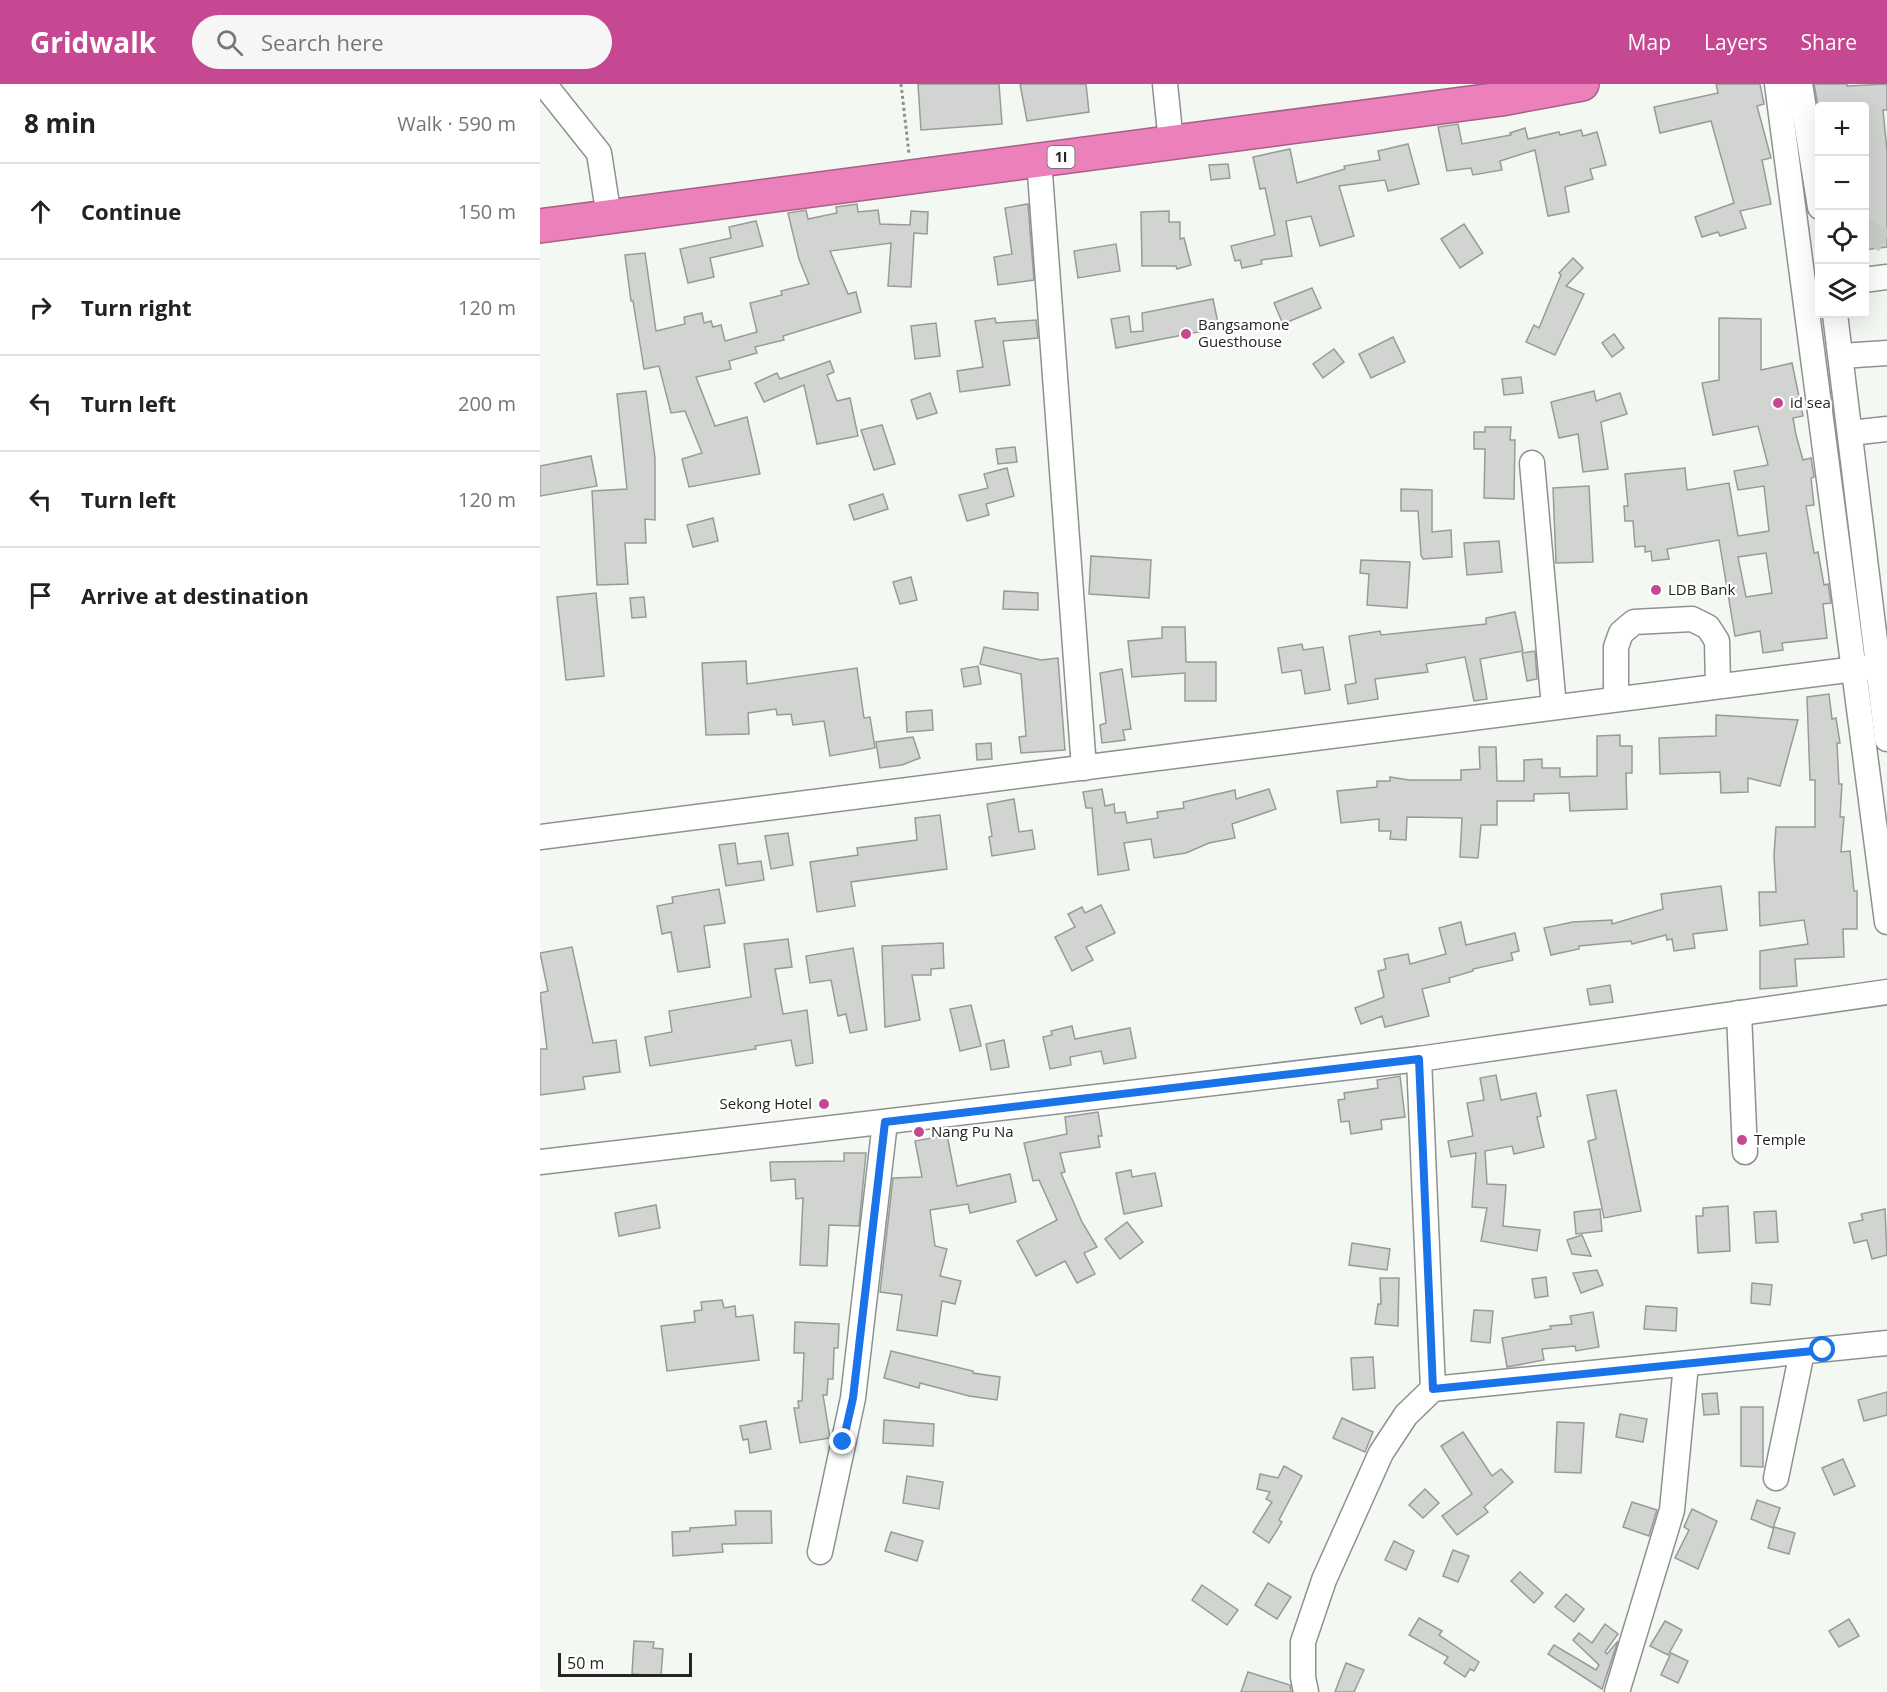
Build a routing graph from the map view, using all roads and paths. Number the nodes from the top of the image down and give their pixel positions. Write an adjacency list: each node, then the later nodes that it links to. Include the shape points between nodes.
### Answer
1 (544, 84): 12 (street, via 599,153)
2 (902, 84): 11 (path)
3 (1165, 84): 8 (street)
4 (1582, 84): 7 (highway, 1I)
5 (1778, 84): 16 (street)
6 (1800, 84): 10 (street)
7 (1501, 91): 8 (highway, 1I)
8 (1171, 142): 9 (highway, 1I)
9 (1039, 160): 11 (highway, 1I); 29 (street)
10 (1815, 176)
11 (911, 177): 12 (highway, 1I)
12 (609, 217): 13 (highway, 1I)
13 (540, 226)
14 (1887, 278): 15 (street)
15 (1869, 280)
16 (1812, 285): 24 (street)
17 (1836, 318): 19 (street)
18 (1887, 353): 19 (street)
19 (1841, 356): 21 (street)
20 (1887, 429): 21 (street)
21 (1850, 434): 23 (street)
22 (1532, 463): 27 (street)
23 (1883, 665): 24 (street); 28 (street)
24 (1855, 668): 25 (street); 31 (street)
25 (1718, 686): 26 (street); 26 (street, via 1717,641 1708,627 1692,619 1634,622 1621,633 1616,647)
26 (1616, 699): 27 (street)
27 (1554, 707): 29 (street)
28 (1887, 739)
29 (1084, 768): 30 (street)
30 (540, 837)
31 (1887, 922)
32 (1887, 992): 33 (street)
33 (1740, 1013): 34 (street); 36 (street)
34 (1419, 1059): 35 (street); 41 (street)
35 (885, 1122): 37 (street); 43 (street, via 853,1398)
36 (1744, 1152)
37 (540, 1162)
38 (1887, 1343): 39 (street)
39 (1802, 1352): 40 (street); 42 (street)
40 (1686, 1364): 41 (street); 45 (street, via 1672,1510)
41 (1433, 1389): 44 (street, via 1406,1415 1381,1453 1324,1580 1303,1642)
42 (1776, 1478)
43 (820, 1552)
44 (1306, 1692)
45 (1617, 1692)

